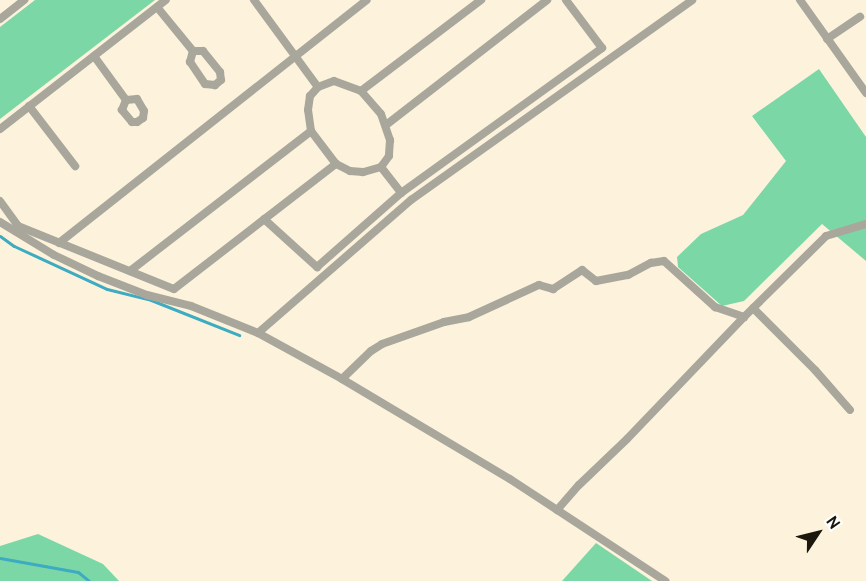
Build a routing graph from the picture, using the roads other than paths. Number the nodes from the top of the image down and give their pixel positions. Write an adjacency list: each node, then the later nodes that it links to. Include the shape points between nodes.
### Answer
1 (24, 0): 12 (street)
2 (166, 0): 10 (street)
3 (254, 0): 16 (street)
4 (367, 0): 16 (street)
5 (481, 0): 18 (street)
6 (547, 0): 22 (street)
7 (566, 0): 28 (street, via 602,48)
8 (692, 0): 37 (street, via 411,200)
9 (802, 0): 13 (street)
10 (158, 7): 14 (street); 15 (street)
11 (860, 17): 13 (street)
12 (0, 19)
13 (827, 39): 19 (street)
14 (193, 51)
15 (94, 56): 20 (street); 21 (street)
16 (296, 56): 17 (street); 33 (street)
17 (318, 87): 18 (street, via 334,81); 24 (street, via 310,96)
18 (361, 91): 22 (street)
19 (866, 93)
20 (126, 100)
21 (29, 106): 23 (street); 26 (street)
22 (386, 125): 27 (street, via 389,156)
23 (0, 129)
24 (311, 131): 25 (street); 34 (street)
25 (336, 164): 27 (street, via 357,172); 30 (street)
26 (75, 166)
27 (381, 167): 28 (street)
28 (401, 193): 30 (street, via 317,267)
29 (0, 201): 33 (street, via 18,226)
30 (264, 219): 34 (street, via 174,289)
31 (0, 222): 37 (street, via 98,276)
32 (866, 224): 35 (street, via 826,236)
33 (59, 243): 34 (street)
34 (130, 271)
35 (753, 308): 36 (street); 39 (street)
36 (744, 317): 38 (street, via 715,308 664,261 651,262 628,275 596,281 582,270 553,289 539,285 469,317 381,344); 40 (street)
37 (258, 333): 38 (street)
38 (342, 379): 40 (street)
39 (850, 410)
40 (557, 510): 41 (street)
41 (665, 581)

